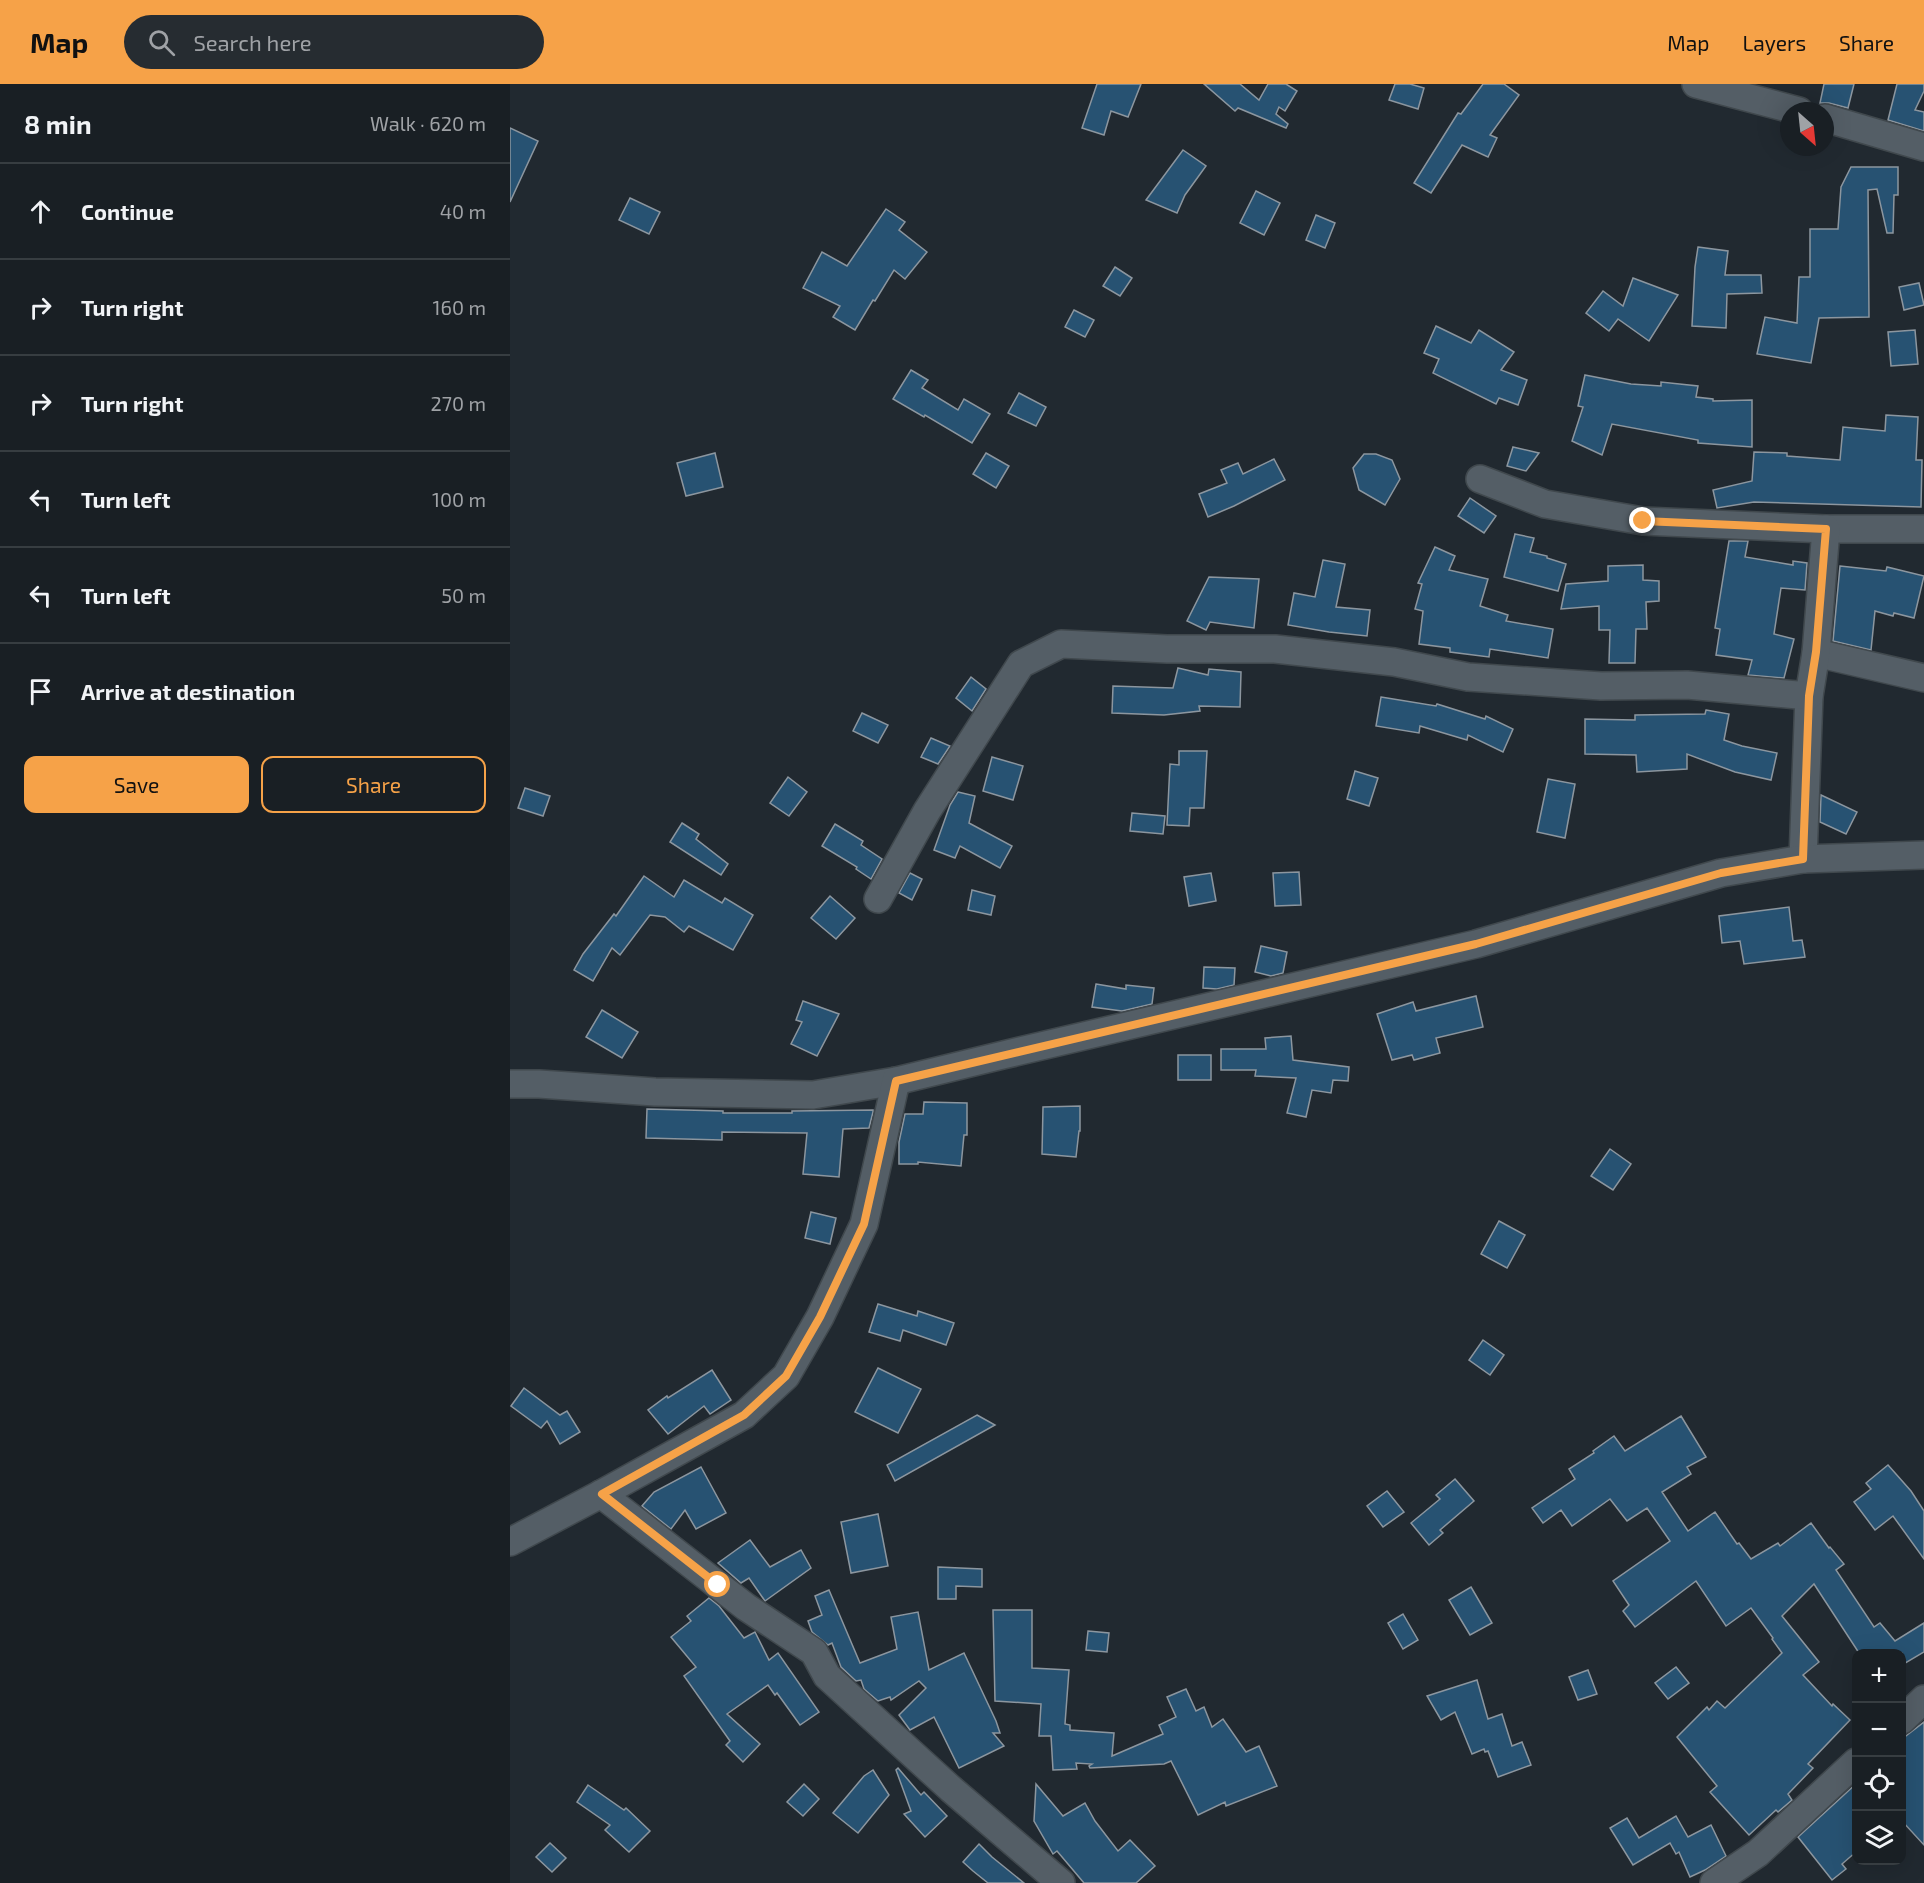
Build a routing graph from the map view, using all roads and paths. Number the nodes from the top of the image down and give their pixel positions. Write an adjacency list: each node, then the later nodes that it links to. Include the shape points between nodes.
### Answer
1 (1696, 84): 2 (street)
2 (1780, 106)
3 (1834, 121): 4 (street)
4 (1924, 147)
5 (1479, 479): 6 (street, via 1545,504 1643,521)
6 (1826, 529): 7 (street); 8 (street)
7 (1924, 529)
8 (1816, 652): 9 (street); 10 (street)
9 (1924, 678)
10 (1809, 696): 12 (street); 13 (street, via 1688,686 1601,686 1468,677 1394,662 1275,649 1061,645 1022,664 927,811)
11 (1924, 855): 12 (street)
12 (1803, 859): 14 (street, via 1721,873 1476,944)
13 (878, 899)
14 (896, 1081): 15 (street, via 813,1095); 16 (street, via 864,1224 820,1317 786,1376 744,1415)
15 (510, 1084)
16 (602, 1494): 17 (street); 21 (street, via 746,1607 814,1652 827,1676)
17 (510, 1542)
18 (1924, 1699): 19 (street)
19 (1906, 1716)
20 (1852, 1767): 22 (street, via 1758,1853)
21 (1061, 1883)
22 (1714, 1883)

